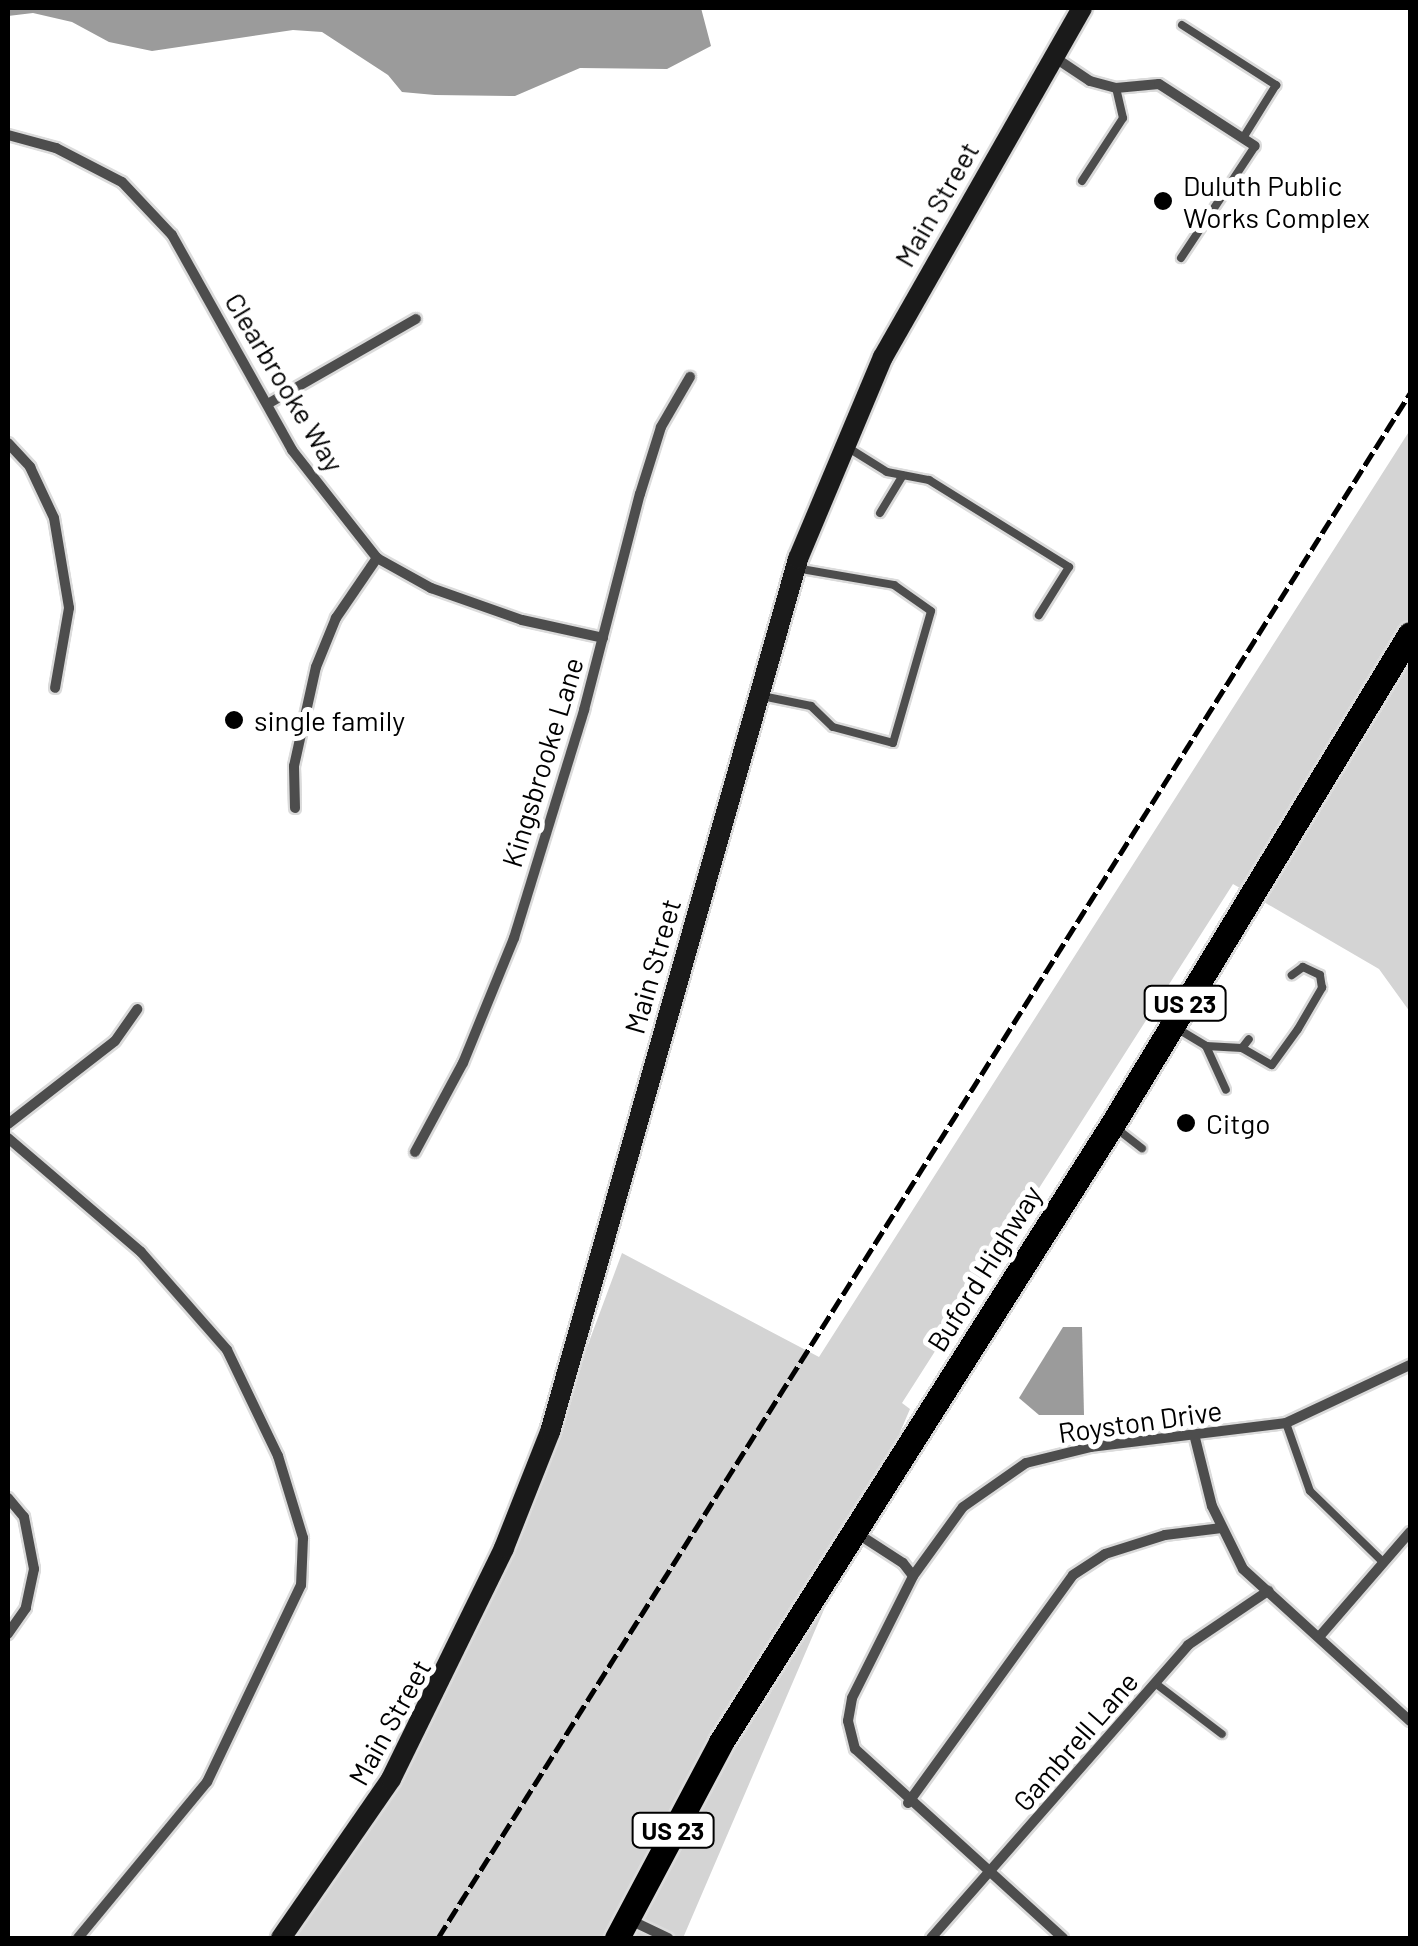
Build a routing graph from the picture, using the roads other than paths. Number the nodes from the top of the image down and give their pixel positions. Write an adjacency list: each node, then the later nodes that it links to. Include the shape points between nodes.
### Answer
1 (1082, 8): 3 (street, Main Street)
2 (1182, 25): 6 (lane, via 1276,84)
3 (1054, 58): 4 (street, via 1090,81); 14 (street, Main Street, via 919,288)
4 (1116, 88): 6 (street, via 1159,84); 8 (lane, via 1123,118)
5 (8, 135): 12 (street, Clearbrooke Way, via 56,148 122,182 172,235)
6 (1243, 138): 7 (street)
7 (1255, 146): 9 (lane)
8 (1082, 181)
9 (1181, 258)
10 (416, 319): 12 (street)
11 (690, 377): 21 (street, Kingsbrooke Lane, via 661,427)
12 (271, 402): 17 (street, Clearbrooke Way, via 292,450)
13 (8, 443): 22 (street, via 30,467 54,518 69,608)
14 (842, 444): 15 (lane); 18 (street, Main Street)
15 (904, 475): 16 (lane); 19 (lane, via 929,480 1069,567)
16 (880, 514)
17 (377, 558): 21 (street, Clearbrooke Way, via 486,607); 24 (street, via 336,618 316,667 294,766)
18 (796, 568): 23 (street, Main Street); 23 (lane, via 894,584 930,611 893,743 833,728 810,706)
19 (1039, 615)
20 (1410, 634): 27 (main road, Buford Highway / US 23)
21 (603, 638): 36 (street, Kingsbrooke Lane, via 514,938 463,1063)
22 (55, 688)
23 (759, 696): 56 (street, Main Street, via 550,1432 450,1670 342,1858)
24 (295, 808)
25 (1292, 975): 30 (lane, via 1302,967 1320,976 1322,988 1298,1028 1272,1064)
26 (137, 1009): 32 (street, via 115,1041)
27 (1173, 1026): 29 (lane); 33 (main road, Buford Highway / US 23)
28 (1248, 1039): 30 (lane)
29 (1206, 1046): 30 (lane); 31 (lane)
30 (1242, 1048)
31 (1226, 1090)
32 (8, 1124)
33 (1112, 1125): 35 (lane); 42 (main road, Buford Highway / US 23)
34 (8, 1138): 55 (street, via 141,1252 227,1350 278,1456 304,1538 301,1585 207,1782)
35 (1142, 1148)
36 (414, 1152)
37 (1410, 1365): 38 (street, Royston Drive)
38 (1286, 1423): 39 (street, Royston Drive); 44 (lane, via 1317,1500)
39 (1195, 1438): 41 (street); 45 (street, Royston Drive, via 1091,1447 1026,1463 963,1507)
40 (8, 1498): 47 (street, via 24,1517 34,1569 26,1608)
41 (1222, 1528): 46 (street, via 1242,1569); 52 (street, via 1165,1535 1105,1554 1074,1575)
42 (854, 1531): 45 (street, via 903,1562); 54 (main road, Buford Highway / US 23, via 720,1742)
43 (1410, 1532): 44 (street)
44 (1384, 1562): 48 (street)
45 (912, 1576): 52 (street, Royston Drive, via 852,1698 848,1721 863,1762)
46 (1268, 1591): 48 (street); 49 (street, Gambrell Lane, via 1202,1633)
47 (8, 1634)
48 (1319, 1637): 50 (street)
49 (1155, 1683): 51 (lane); 53 (street, Gambrell Lane)
50 (1410, 1721)
51 (1222, 1734)
52 (908, 1802): 53 (street, Royston Drive)
53 (990, 1874): 58 (street, Gambrell Lane); 59 (street, Royston Drive)
54 (621, 1928): 57 (street)
55 (78, 1938)
56 (281, 1938)
57 (668, 1938)
58 (931, 1938)
59 (1062, 1938)

